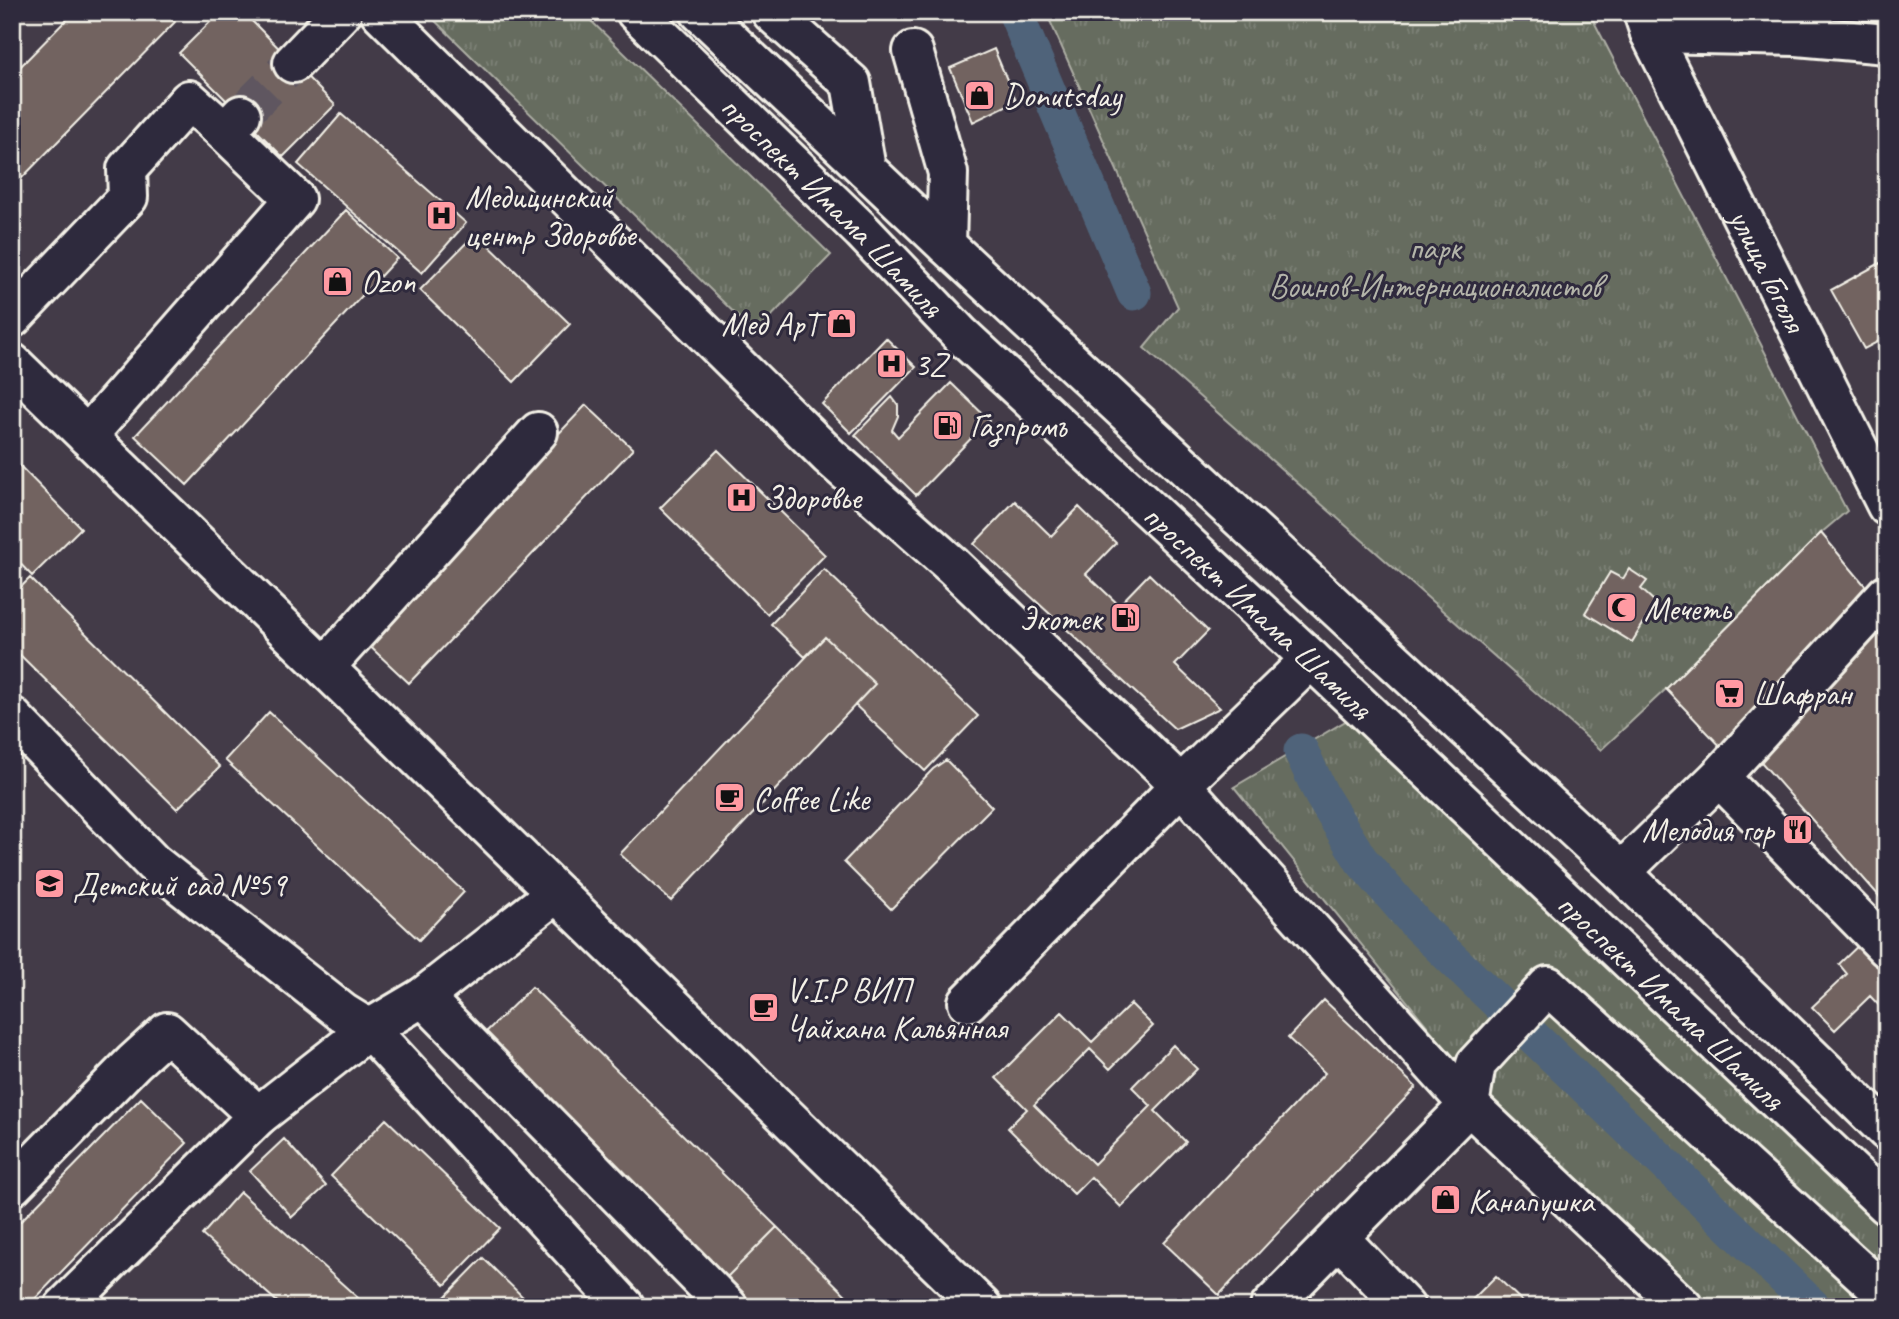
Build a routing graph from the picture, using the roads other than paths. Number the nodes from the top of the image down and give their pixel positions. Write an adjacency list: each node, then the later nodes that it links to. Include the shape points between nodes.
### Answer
1 (342, 12): 11 (street)
2 (380, 12): 24 (street, via 829,456 953,566)
3 (636, 12): 20 (street, проспект Имама Шамиля, via 862,231 961,335)
4 (700, 12): 12 (street, проспект Имама Шамиля)
5 (771, 12): 12 (street, via 851,83)
6 (1800, 20): 7 (street, улица Гоголя); 8 (street, улица Гоголя); 9 (street, улица Гоголя)
7 (1887, 20)
8 (1647, 23): 18 (street, улица Гоголя)
9 (1887, 44)
10 (913, 51): 13 (street, via 948,173)
11 (293, 62)
12 (866, 169): 13 (street, проспект Имама Шамиля)
13 (946, 245): 25 (street, проспект Имама Шамиля)
14 (12, 318): 17 (street, via 128,197 127,169 189,100 233,123 295,199)
15 (12, 363): 17 (street)
16 (538, 432): 21 (street)
17 (88, 436): 21 (street)
18 (1887, 506)
19 (1887, 594): 23 (street)
20 (1311, 659): 24 (street); 35 (street, проспект Имама Шамиля)
21 (325, 667): 26 (street)
22 (12, 717): 30 (street, via 153,863)
23 (1719, 777): 25 (street); 27 (street)
24 (1181, 785): 29 (street); 31 (street)
25 (1621, 872): 33 (street, проспект Имама Шамиля)
26 (556, 893): 28 (street); 41 (street)
27 (1887, 948)
28 (423, 997): 30 (street); 40 (street)
29 (968, 1002)
30 (369, 1029): 32 (street); 39 (street)
31 (1469, 1105): 36 (street); 37 (street, via 1476,1065 1548,986); 44 (street)
32 (258, 1116): 34 (street, via 167,1032); 38 (street)
33 (1887, 1131)
34 (12, 1186)
35 (1887, 1205)
36 (1339, 1238): 42 (street); 43 (street)
37 (1887, 1296)
38 (64, 1307)
39 (625, 1307)
40 (727, 1307)
41 (982, 1307)
42 (1270, 1307)
43 (1405, 1307)
44 (1683, 1307)

